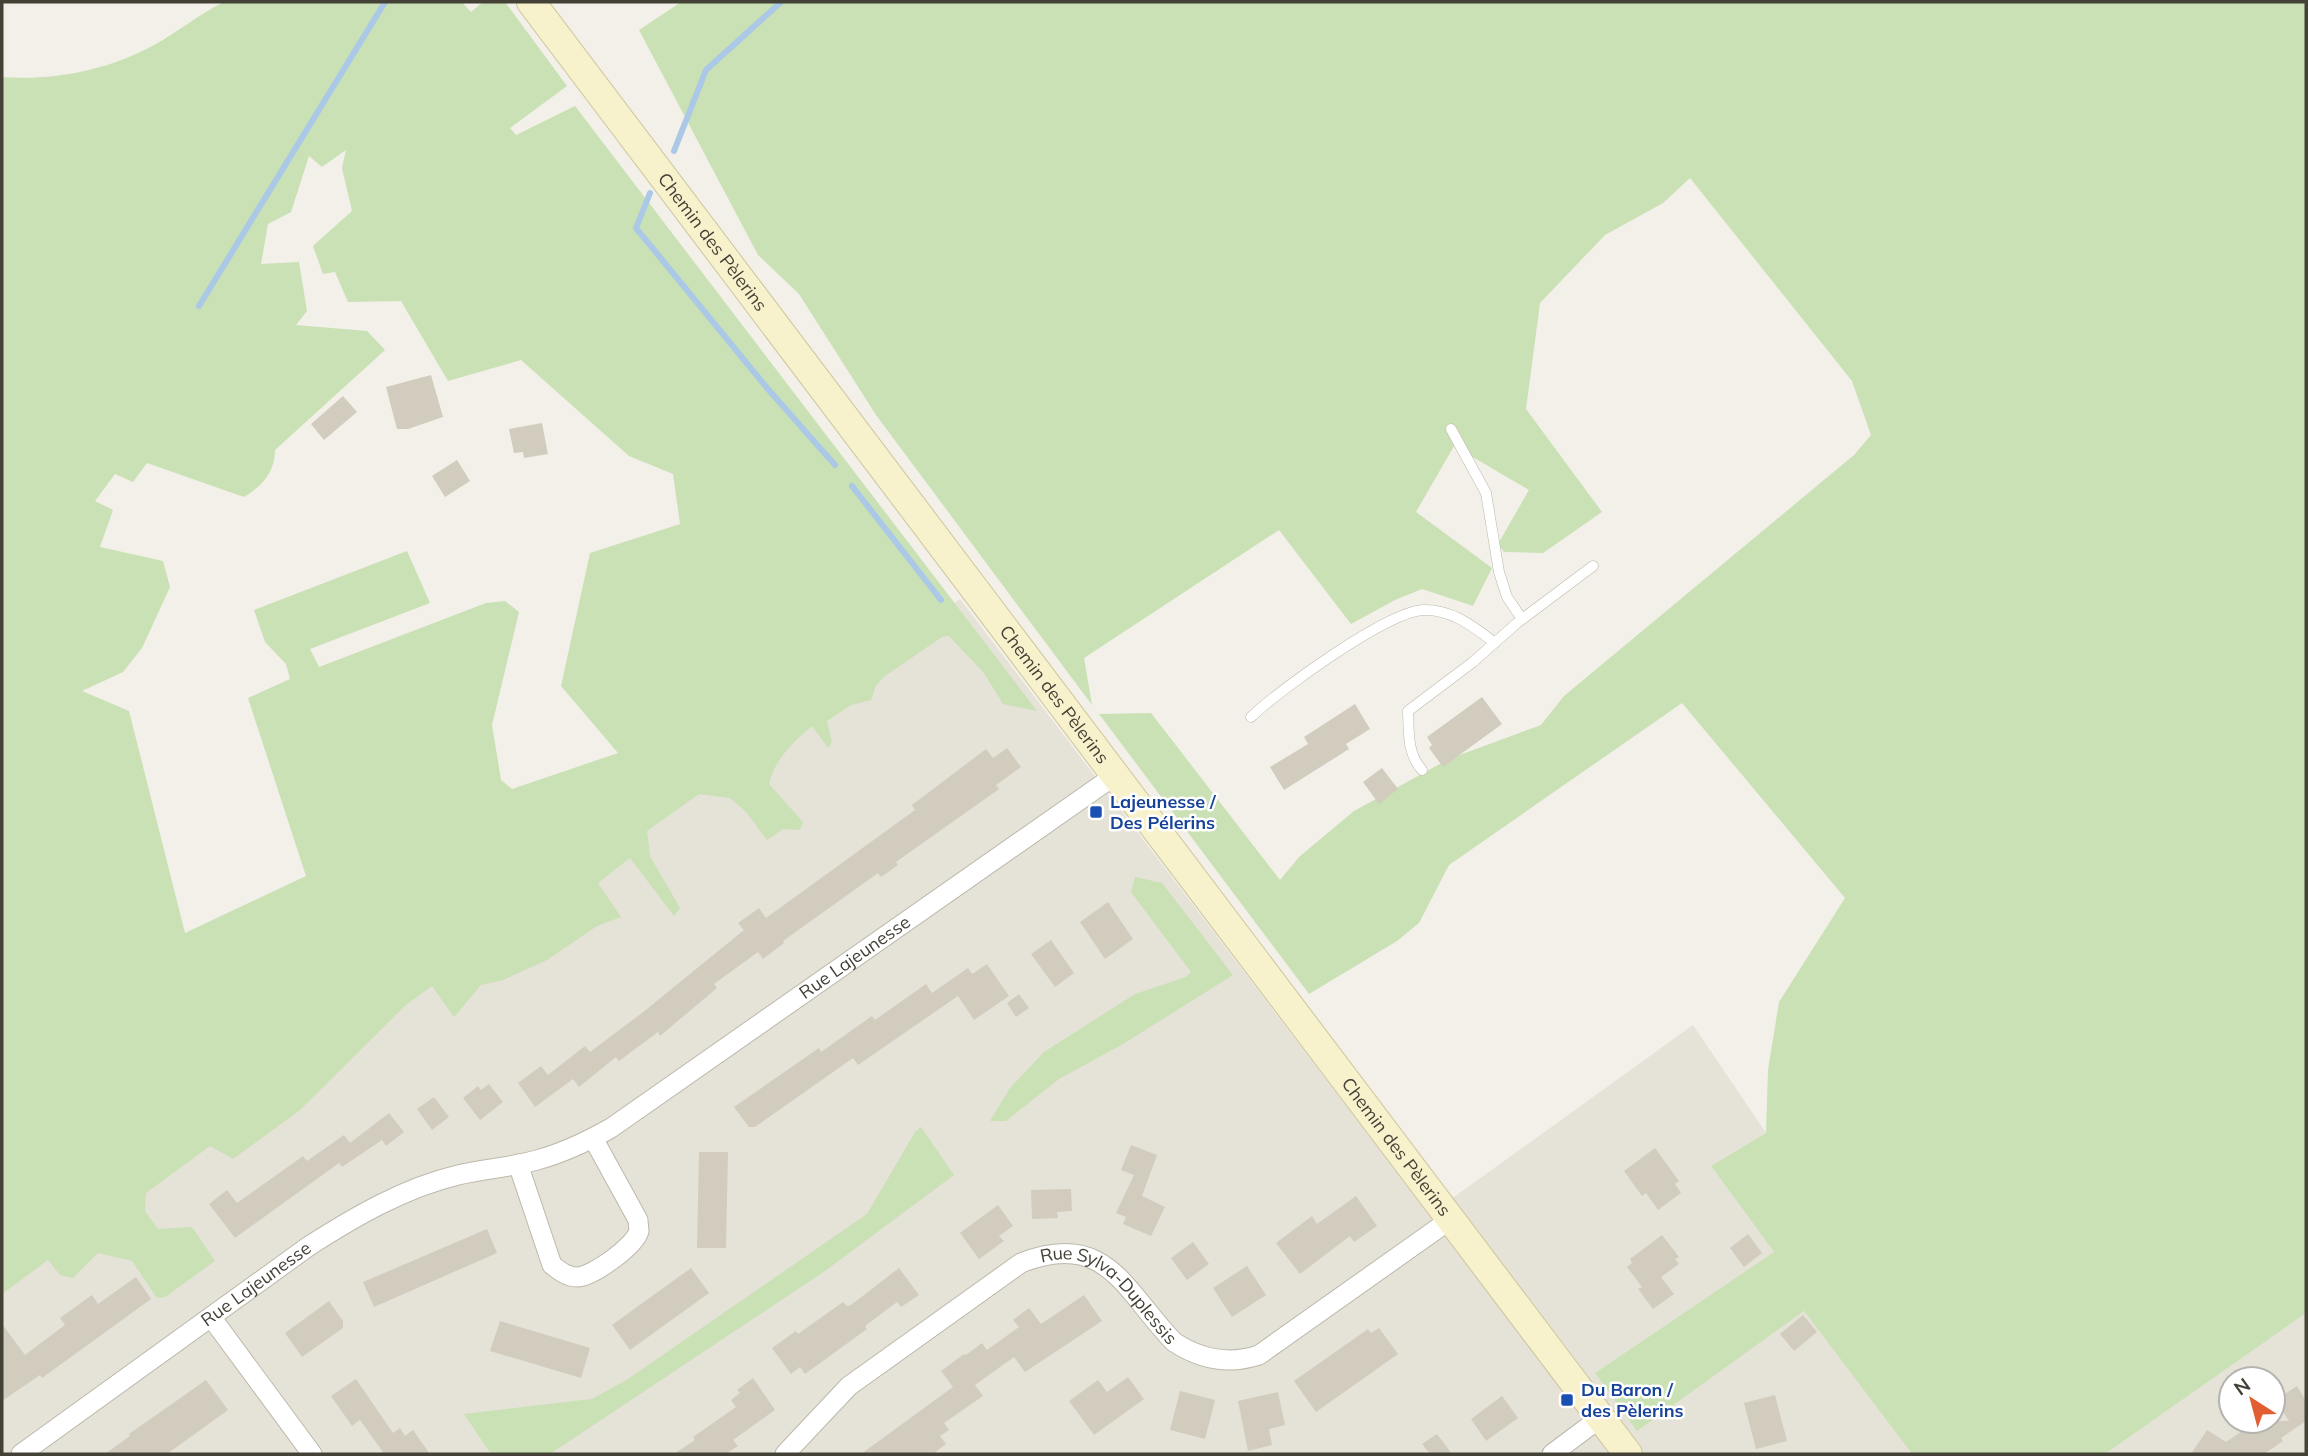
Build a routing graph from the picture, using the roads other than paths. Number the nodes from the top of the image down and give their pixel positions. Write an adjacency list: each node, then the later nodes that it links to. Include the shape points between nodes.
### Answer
1 (531, 2): 8 (street, Chemin des Pèlerins)
2 (1451, 429): 4 (lane, via 1486,493 1499,572 1507,597)
3 (1593, 566): 4 (lane)
4 (1522, 619): 5 (lane)
5 (1495, 643): 6 (lane, via 1450,615 1432,610 1405,614 1305,675); 7 (lane, via 1408,711 1410,747)
6 (1251, 717)
7 (1422, 770)
8 (1114, 776): 9 (street, Rue Lajeunesse); 11 (street, Chemin des Pèlerins)
9 (593, 1138): 10 (street, Rue Lajeunesse); 10 (street, via 638,1220 639,1231 620,1254 586,1276 574,1277 552,1265)
10 (518, 1164): 12 (street, Rue Lajeunesse, via 457,1175 390,1199 309,1246)
11 (1451, 1219): 13 (street, Chemin des Pèlerins); 16 (street, Rue Sylva-Duplessis, via 1259,1354 1243,1360 1218,1360 1174,1342 1115,1272 1094,1259 1074,1254 1039,1256 1021,1263 849,1386)
12 (211, 1317): 14 (street, Rue Lajeunesse); 15 (street)
13 (1600, 1418): 17 (street); 18 (street, Chemin des Pèlerins)
14 (22, 1454)
15 (312, 1454)
16 (785, 1454)
17 (1552, 1454)
18 (1628, 1454)

